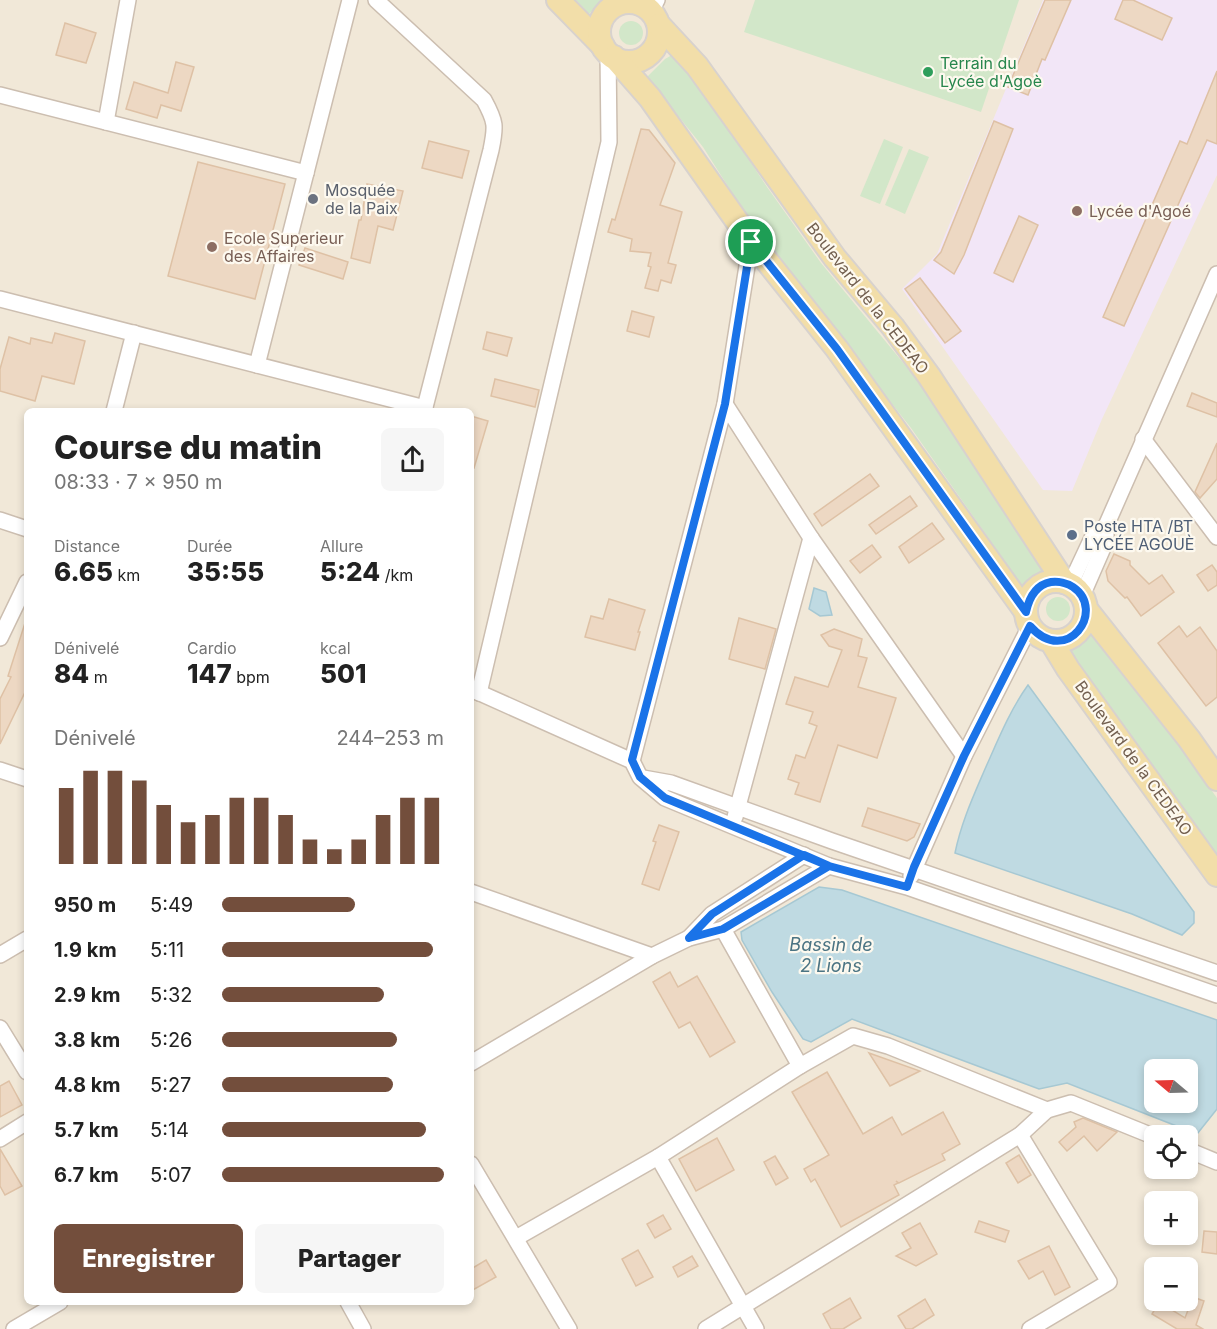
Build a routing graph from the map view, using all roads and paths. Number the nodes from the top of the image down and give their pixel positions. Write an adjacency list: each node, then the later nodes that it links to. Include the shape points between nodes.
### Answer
1 (128, 0): 8 (street)
2 (350, 0): 9 (street)
3 (376, 0): 18 (street, via 484,100 494,119 491,150)
4 (558, 0): 6 (main road)
5 (648, 8): 6 (main road, via 623,3 609,10 600,31); 6 (main road, via 658,40 650,54 636,61 621,61); 25 (main road, Boulevard de la CEDEAO, via 697,66 835,258 929,376)
6 (608, 52): 10 (main road, via 650,98); 29 (street, via 609,142)
7 (0, 95): 8 (street)
8 (106, 122): 9 (street)
9 (306, 173): 14 (street)
10 (751, 242): 15 (street); 26 (main road, via 837,349)
11 (1217, 274): 19 (street)
12 (0, 299): 13 (street)
13 (134, 333): 14 (street); 16 (street)
14 (257, 365): 17 (street)
15 (725, 404): 23 (street); 31 (street)
16 (115, 408)
17 (421, 408)
18 (425, 408)
19 (1143, 439): 22 (street); 25 (street, via 1106,526 1106,541)
20 (0, 520): 21 (street)
21 (24, 528)
22 (1217, 537)
23 (811, 538): 30 (street); 36 (street)
24 (24, 588): 27 (street)
25 (1075, 593): 26 (main road, via 1050,582 1037,588 1029,598); 28 (main road, via 1084,622 1077,633 1065,640); 35 (main road, Boulevard de la CEDEAO)
26 (1028, 619): 28 (main road, via 1038,636); 30 (street)
27 (0, 638)
28 (1051, 641): 41 (main road, Boulevard de la CEDEAO)
29 (475, 691): 31 (street)
30 (964, 756): 40 (street)
31 (632, 760): 33 (street)
32 (0, 770): 34 (street)
33 (640, 777): 36 (street, via 671,783); 37 (street, via 665,798)
34 (24, 778)
35 (1217, 779)
36 (737, 807): 37 (street); 40 (street)
37 (732, 825): 38 (street)
38 (804, 855): 39 (street); 45 (street, via 712,914)
39 (829, 866): 42 (street); 44 (street)
40 (914, 867): 42 (street); 49 (street)
41 (1217, 875)
42 (907, 887): 50 (street)
43 (474, 893): 48 (street)
44 (723, 929): 45 (street); 53 (street)
45 (689, 938): 48 (street)
46 (24, 941): 47 (street)
47 (0, 955)
48 (652, 956): 52 (street)
49 (1217, 973)
50 (1217, 995)
51 (0, 1028): 54 (street)
52 (474, 1061)
53 (800, 1066): 55 (street, via 853,1036 888,1046); 61 (street)
54 (24, 1067)
55 (1047, 1110): 57 (street, via 1071,1103); 58 (street)
56 (24, 1124): 59 (street)
57 (1144, 1133)
58 (1020, 1136): 67 (street); 73 (street, via 1109,1282)
59 (0, 1138)
60 (1198, 1154): 62 (street)
61 (658, 1157): 64 (street); 67 (street)
62 (1217, 1161)
63 (474, 1169): 64 (street)
64 (516, 1238): 70 (street)
65 (55, 1305): 69 (street)
66 (349, 1305): 68 (street)
67 (743, 1306): 71 (street); 72 (street)
68 (359, 1327)
69 (14, 1329)
70 (569, 1329)
71 (706, 1329)
72 (756, 1329)
73 (1030, 1329)

